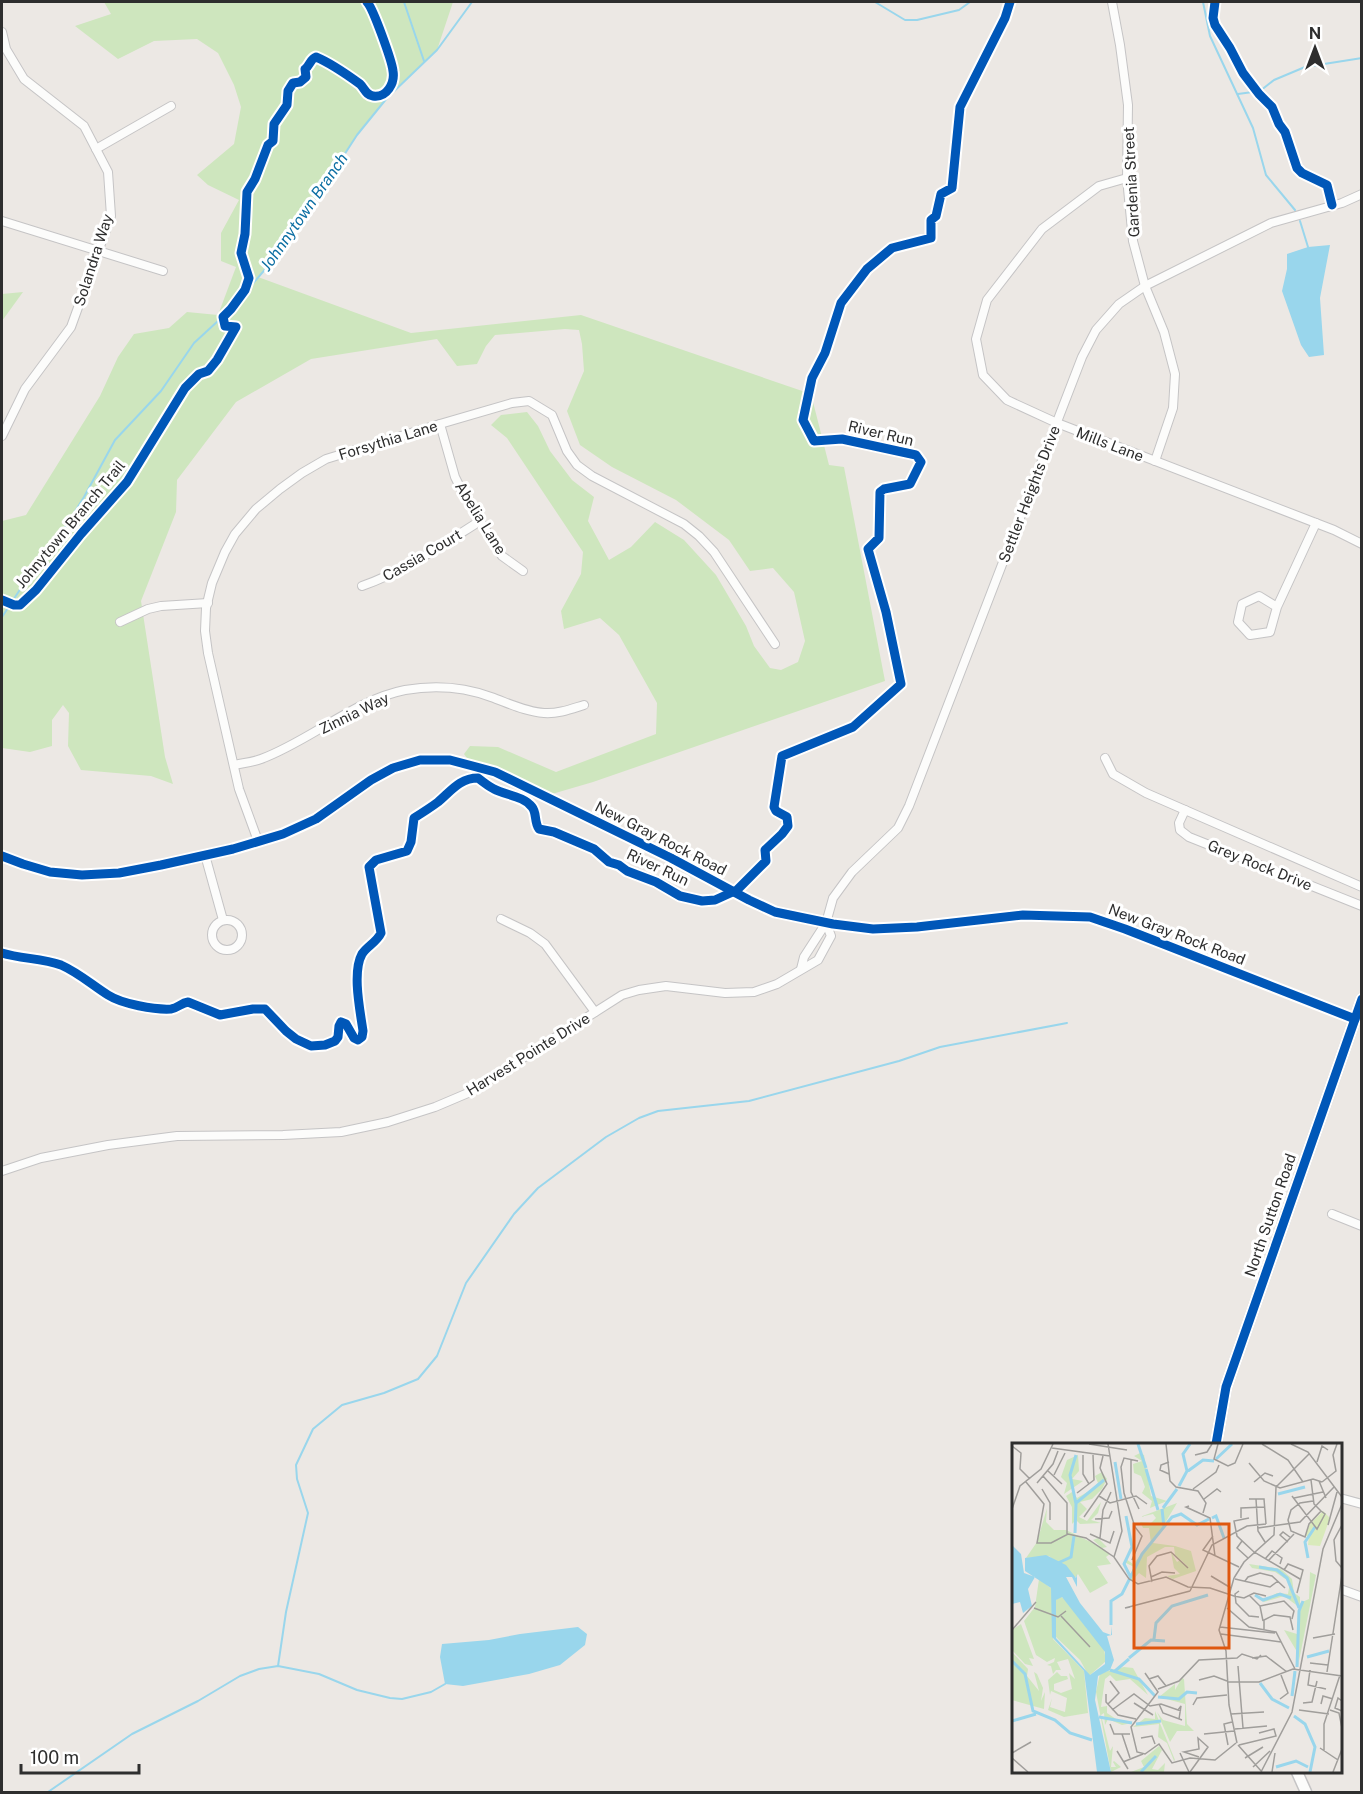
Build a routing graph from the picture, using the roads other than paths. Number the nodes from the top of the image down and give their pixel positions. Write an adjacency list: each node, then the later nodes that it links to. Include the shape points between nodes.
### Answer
1 (1112, 2): 5 (street, Gardenia Street, via 1128,105)
2 (2, 32): 4 (street, Solandra Way, via 6,49 24,79 84,126)
3 (171, 106): 4 (street)
4 (96, 149): 8 (street, Solandra Way, via 108,172 111,216)
5 (1127, 178): 10 (street, Gardenia Street, via 1133,241); 11 (street, Mills Lane, via 1099,186 1042,229 987,300 976,339 983,375 1008,401)
6 (1362, 194): 10 (street, Settler Heights Drive, via 1271,223)
7 (2, 221): 8 (street)
8 (99, 251): 9 (street); 13 (street, Solandra Way, via 71,327 25,389)
9 (163, 271)
10 (1145, 286): 11 (street, Settler Heights Drive, via 1119,304 1096,330); 14 (street, Gardenia Street, via 1164,332 1175,374 1173,408)
11 (1057, 423): 14 (street, Mills Lane); 35 (street, Settler Heights Drive, via 909,806 898,828 852,872 833,898)
12 (440, 424): 15 (street, Abelia Lane, via 455,477); 20 (street, Forsythia Lane, via 326,459 280,489 235,534 212,582); 23 (street, Forsythia Lane, via 512,403 529,401 541,407 552,415 567,452 578,465 699,536 714,552)
13 (2, 436)
14 (1155, 461): 16 (street, Mills Lane)
15 (480, 520): 18 (street, Abelia Lane, via 502,556); 19 (street, Cassia Court, via 408,566)
16 (1316, 523): 17 (street, Mills Lane); 21 (street)
17 (1362, 544)
18 (523, 571)
19 (362, 586)
20 (208, 603): 22 (street, via 155,608); 26 (street, Forsythia Lane, via 208,653)
21 (1277, 607): 21 (street, via 1259,596 1242,604 1238,622 1250,635 1270,632)
22 (120, 622)
23 (774, 644)
24 (584, 705): 26 (street, Zinnia Way, via 542,713 467,690 405,690 366,704 259,760)
25 (1105, 758): 27 (street, Grey Rock Drive, via 1113,774)
26 (234, 765): 28 (street, Forsythia Lane)
27 (1185, 810): 31 (street, Grey Rock Drive); 32 (street, Grey Rock Drive, via 1180,830 1189,837)
28 (258, 841): 29 (street, New Gray Rock Road); 35 (street, New Gray Rock Road, via 316,819 393,768 420,760 450,760 495,772 775,912)
29 (205, 855): 30 (street, New Gray Rock Road, via 119,873 82,874 50,872); 33 (street)
30 (2, 856)
31 (1362, 887)
32 (1362, 906)
33 (223, 920): 33 (street, via 213,927 212,938 216,946 226,951 239,945 243,935 236,922)
34 (501, 920): 38 (street, via 545,944)
35 (826, 923): 36 (street, via 804,957); 36 (street, Harvest Pointe Drive, via 831,936 818,960); 39 (street, New Gray Rock Road, via 873,929 1023,915 1090,917)
36 (801, 969): 38 (street, Harvest Pointe Drive, via 754,992 666,986 622,995)
37 (1362, 999): 39 (main road, North Sutton Road)
38 (595, 1012): 40 (street, Harvest Pointe Drive, via 468,1093 388,1122 341,1132 177,1136 41,1158)
39 (1358, 1020): 43 (main road, North Sutton Road, via 1226,1387)
40 (2, 1171)
41 (1332, 1214): 42 (street)
42 (1362, 1226)
43 (1216, 1443)
44 (1342, 1498): 45 (street)
45 (1362, 1504)
46 (1342, 1589): 47 (street)
47 (1362, 1597)
48 (1297, 1773): 49 (main road)
49 (1306, 1792)

